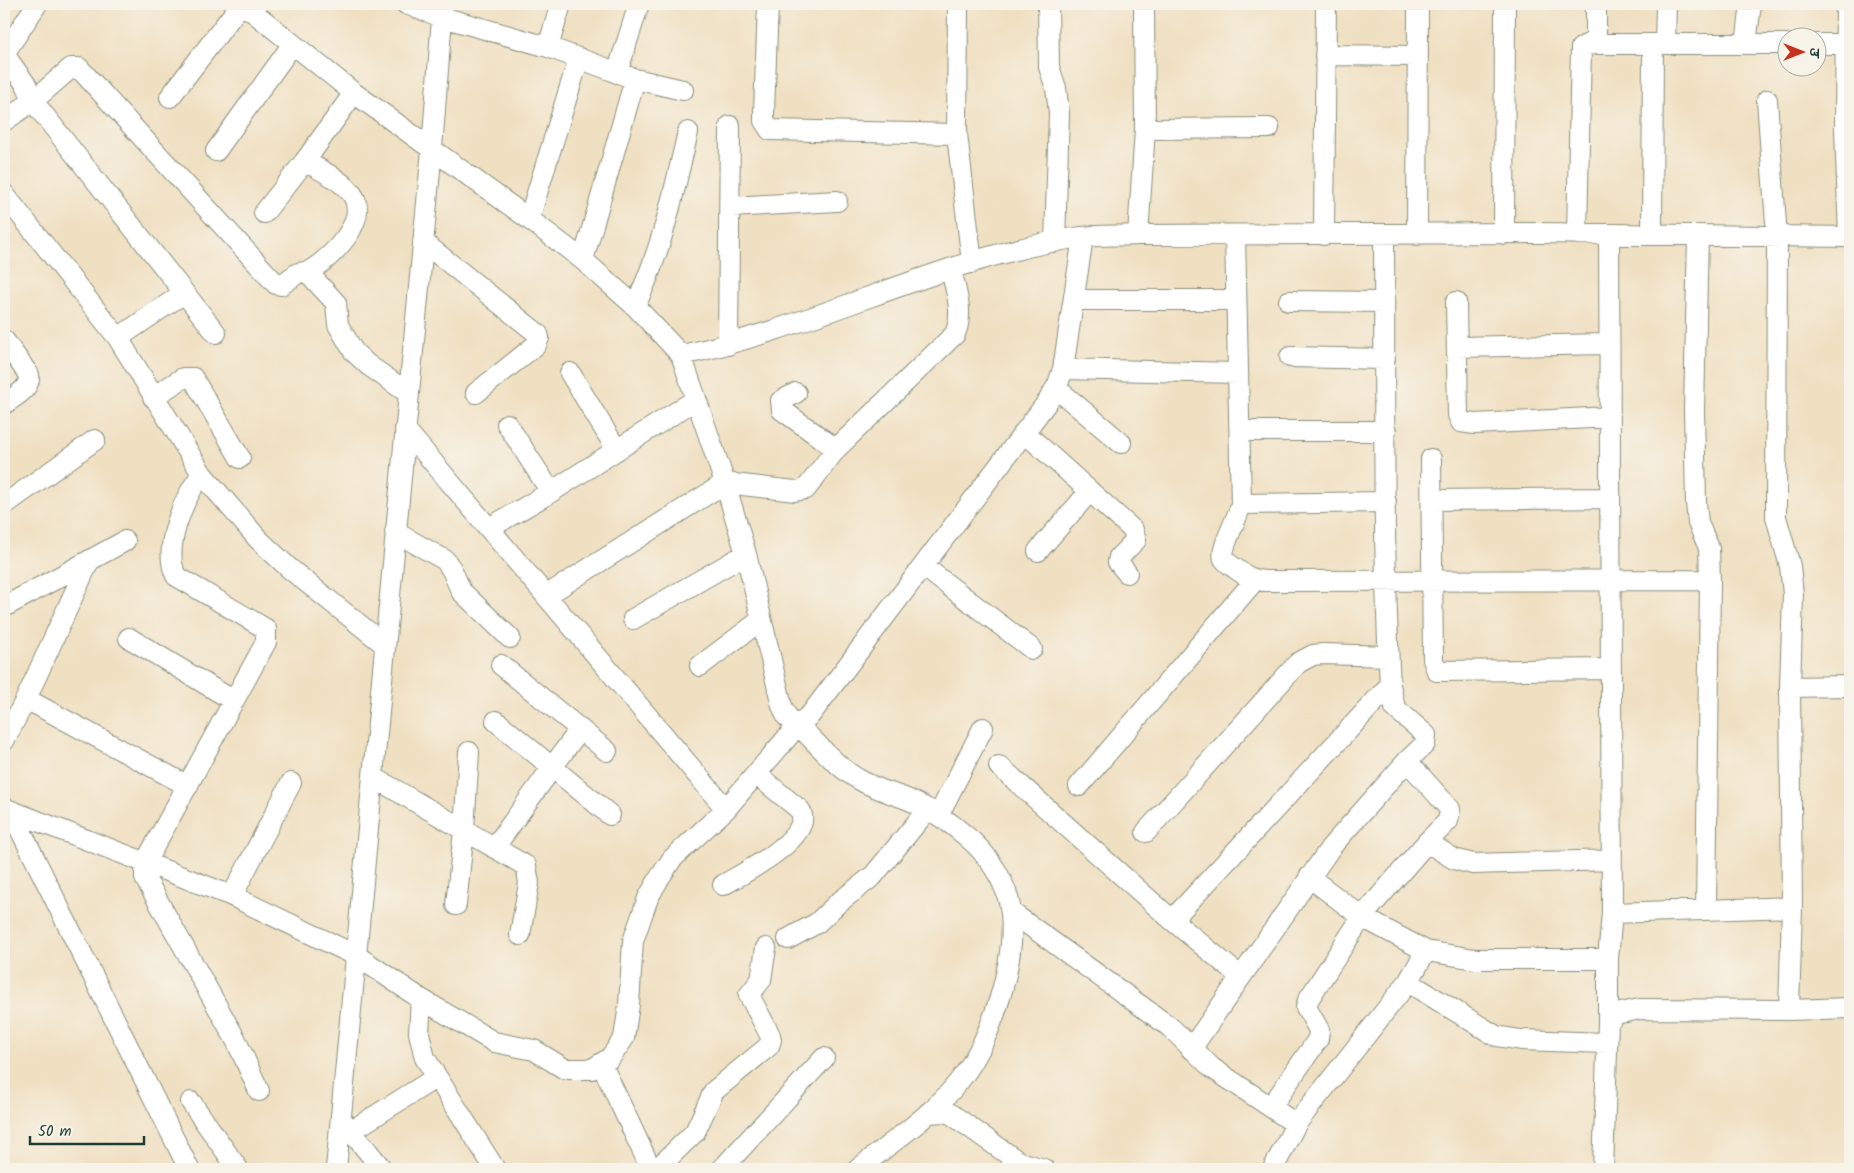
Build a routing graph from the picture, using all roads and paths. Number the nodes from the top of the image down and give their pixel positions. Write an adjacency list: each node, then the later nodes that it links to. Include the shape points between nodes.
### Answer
1 (37, 4): 33 (street, via 4,54)
2 (242, 4): 24 (street); 32 (street)
3 (406, 4): 17 (street)
4 (561, 4): 25 (street)
5 (639, 4): 29 (street)
6 (768, 4): 40 (street, via 764,122 770,130)
7 (958, 4): 40 (street)
8 (1048, 4): 63 (street, via 1049,67 1059,113)
9 (1144, 4): 38 (street)
10 (1326, 4): 26 (street)
11 (1418, 4): 27 (street)
12 (1505, 4): 50 (street)
13 (1596, 4): 18 (street)
14 (1666, 4): 19 (street)
15 (1751, 4): 20 (street)
16 (1846, 4): 23 (street)
17 (443, 11): 25 (street); 41 (street)
18 (1596, 44): 19 (street); 51 (street, via 1586,44 1580,53)
19 (1659, 44): 20 (street); 53 (street)
20 (1746, 44): 21 (street)
21 (1776, 44)
22 (1826, 44): 23 (street)
23 (1847, 44): 61 (street)
24 (292, 45): 31 (street); 42 (street)
25 (548, 47): 28 (street)
26 (1326, 55): 27 (street); 56 (street)
27 (1418, 56): 57 (street)
28 (579, 58): 29 (street); 48 (street)
29 (626, 76): 30 (street); 64 (street)
30 (683, 90)
31 (354, 93): 41 (street); 43 (street)
32 (170, 97)
33 (33, 100): 35 (street); 67 (street, via 71,68 79,68 276,284 281,285 298,273); 68 (street)
34 (1767, 100): 59 (street)
35 (4, 121)
36 (730, 126): 46 (street)
37 (1269, 128): 38 (street)
38 (1145, 129): 54 (street)
39 (688, 132): 74 (street, via 664,231 650,275)
40 (957, 134): 65 (street)
41 (432, 149): 48 (street); 62 (street)
42 (216, 151)
43 (305, 161): 47 (street); 67 (street, via 347,188 356,201 349,235)
44 (4, 194): 76 (street)
45 (838, 201): 46 (street)
46 (731, 207): 79 (street)
47 (264, 213)
48 (530, 219): 64 (street)
49 (1384, 234): 56 (street); 57 (street); 72 (street)
50 (1504, 234): 51 (street); 57 (street)
51 (1577, 234): 52 (street)
52 (1609, 234): 53 (street); 78 (street)
53 (1652, 234): 58 (street)
54 (1138, 235): 55 (street); 60 (street)
55 (1235, 235): 56 (street); 70 (street)
56 (1324, 235)
57 (1417, 235)
58 (1698, 235): 59 (street); 125 (street, via 1694,410 1696,502 1698,523 1709,548)
59 (1777, 236): 61 (street); 142 (street, via 1776,517 1793,580)
60 (1083, 237): 63 (street); 69 (street)
61 (1850, 237)
62 (423, 242): 88 (street); 89 (street, via 538,334 536,345)
63 (1055, 242): 65 (street)
64 (583, 260): 74 (street)
65 (972, 263): 66 (street)
66 (951, 270): 79 (street); 102 (street, via 960,309 955,334)
67 (310, 271): 88 (street, via 313,279 336,303 338,325 354,352)
68 (184, 292): 75 (street); 76 (street)
69 (1074, 300): 70 (street); 84 (street)
70 (1236, 300): 86 (street)
71 (1290, 301): 72 (street)
72 (1384, 302): 83 (street)
73 (1456, 302): 80 (street)
74 (635, 306): 81 (street)
75 (216, 334)
76 (118, 338): 91 (street)
77 (4, 340): 93 (street, via 30,380 26,388)
78 (1609, 344): 80 (street); 94 (street)
79 (728, 345): 81 (street)
80 (1457, 347): 94 (street, via 1458,415 1461,422)
81 (681, 355): 92 (street)
82 (1290, 357): 83 (street)
83 (1385, 359): 98 (street)
84 (1063, 369): 86 (street); 87 (street)
85 (570, 373): 103 (street)
86 (1238, 373): 97 (street)
87 (1056, 388): 99 (street); 101 (street)
88 (408, 393): 96 (street)
89 (476, 393)
90 (796, 393): 102 (street, via 781,401 782,410)
91 (154, 397): 104 (street, via 183,378 193,378); 106 (street)
92 (695, 400): 103 (street); 107 (street)
93 (4, 404)
94 (1608, 418): 110 (street)
95 (507, 424): 109 (street)
96 (404, 429): 115 (street); 116 (street)
97 (1240, 431): 98 (street); 113 (street)
98 (1386, 431): 112 (street)
99 (1025, 433): 108 (street); 121 (street)
100 (95, 440): 114 (street)
101 (1121, 443)
102 (836, 448): 107 (street, via 810,486 800,491)
103 (617, 450): 109 (street)
104 (240, 458)
105 (1431, 459): 111 (street)
106 (202, 474): 134 (street, via 264,545); 144 (street, via 190,490 180,515 173,544 173,570 176,576 266,629 266,642)
107 (725, 483): 119 (street); 128 (street)
108 (1090, 491): 118 (street); 122 (street, via 1136,535 1133,544 1119,557 1118,562)
109 (551, 492): 115 (street)
110 (1610, 498): 111 (street); 127 (street)
111 (1432, 500): 126 (street)
112 (1386, 502): 113 (street); 123 (street)
113 (1241, 504): 124 (street, via 1239,516 1222,551 1224,558)
114 (4, 505)
115 (489, 528): 128 (street)
116 (395, 532): 133 (street, via 445,560 461,591); 134 (street)
117 (125, 540): 120 (street)
118 (1038, 551)
119 (746, 554): 130 (street); 131 (street)
120 (88, 561): 129 (street); 143 (street)
121 (923, 566): 135 (street); 146 (street, via 811,714)
122 (1127, 573)
123 (1384, 579): 124 (street); 126 (street); 136 (street)
124 (1256, 580): 159 (street)
125 (1710, 580): 127 (street); 175 (street)
126 (1431, 581): 127 (street); 139 (street, via 1433,660 1437,671)
127 (1611, 581): 139 (street)
128 (547, 595): 161 (street)
129 (4, 607)
130 (634, 619)
131 (761, 620): 138 (street); 146 (street, via 782,706 787,717)
132 (129, 638): 144 (street)
133 (510, 638)
134 (385, 645): 156 (street)
135 (1032, 649)
136 (1388, 656): 140 (street); 165 (street, via 1323,654 1298,663)
137 (501, 665): 148 (street)
138 (700, 666)
139 (1610, 669): 168 (street)
140 (1390, 685): 152 (street, via 1395,708 1426,735 1425,744); 179 (street)
141 (1850, 686): 142 (street)
142 (1790, 687): 174 (street)
143 (26, 699): 149 (street); 158 (street)
144 (234, 701): 158 (street)
145 (496, 721): 154 (street)
146 (798, 725): 155 (street); 162 (street, via 858,780)
147 (982, 728): 162 (street)
148 (580, 729): 150 (street); 154 (street)
149 (4, 741)
150 (607, 751)
151 (469, 752): 164 (street)
152 (1407, 761): 166 (street, via 1450,809 1448,822); 170 (street, via 1331,847)
153 (999, 766): 179 (street)
154 (553, 767): 163 (street); 167 (street)
155 (756, 774): 161 (street); 171 (street, via 800,810 802,824 779,851)
156 (373, 777): 164 (street); 184 (street)
157 (292, 783): 172 (street)
158 (188, 786): 169 (street)
159 (1079, 786)
160 (8, 809): 169 (street); 205 (street)
161 (726, 809): 195 (street, via 672,859 648,898 633,942 624,1038 618,1049)
162 (933, 812): 176 (street, via 967,837 988,859 1003,884); 181 (street, via 873,876 817,923)
163 (610, 815)
164 (464, 830): 167 (street); 173 (street)
165 (1146, 832)
166 (1427, 842): 168 (street, via 1454,859 1473,864); 178 (street)
167 (494, 848): 180 (street, via 521,862 528,870 530,883)
168 (1611, 860): 177 (street)
169 (145, 863): 172 (street); 197 (street, via 145,878 236,1040)
170 (1309, 877): 178 (street); 186 (street)
171 (723, 886)
172 (232, 896): 184 (street)
173 (456, 905)
174 (1792, 908): 175 (street); 190 (street)
175 (1706, 909): 177 (street)
176 (1011, 912): 193 (street, via 1170,1028); 200 (street, via 1007,965 987,1032 960,1081)
177 (1612, 913): 185 (street)
178 (1362, 917): 183 (street); 199 (street, via 1308,1000 1306,1007 1319,1030 1318,1039)
179 (1172, 920): 186 (street)
180 (520, 935)
181 (788, 939)
182 (766, 948): 204 (street, via 761,980 749,995 770,1035 770,1046 714,1091 695,1132)
183 (1426, 951): 185 (street, via 1475,959); 187 (street)
184 (357, 956): 188 (street); 201 (street)
185 (1608, 959): 191 (street)
186 (1241, 977): 193 (street)
187 (1408, 982): 192 (street, via 1496,1036); 202 (street)
188 (421, 999): 195 (street, via 489,1039 534,1050 565,1069 592,1069); 196 (street, via 421,1044)
189 (1850, 1008): 190 (street)
190 (1789, 1010): 191 (street, via 1640,1009 1616,1014)
191 (1608, 1022): 192 (street)
192 (1606, 1043): 214 (street)
193 (1190, 1049): 199 (street, via 1212,1068)
194 (824, 1058): 210 (street)
195 (602, 1064): 204 (street)
196 (437, 1077): 201 (street); 209 (street)
197 (259, 1091)
198 (190, 1102): 206 (street)
199 (1271, 1107): 202 (street)
200 (928, 1113): 203 (street, via 951,1114); 211 (street)
201 (346, 1124): 207 (street); 208 (street)
202 (1296, 1124): 213 (street)
203 (1017, 1166): 212 (street)
204 (651, 1168)
205 (189, 1169)
206 (238, 1169)
207 (336, 1169)
208 (382, 1169)
209 (495, 1169)
210 (722, 1169)
211 (858, 1169)
212 (1044, 1169)
213 (1272, 1169)
214 (1603, 1169)

